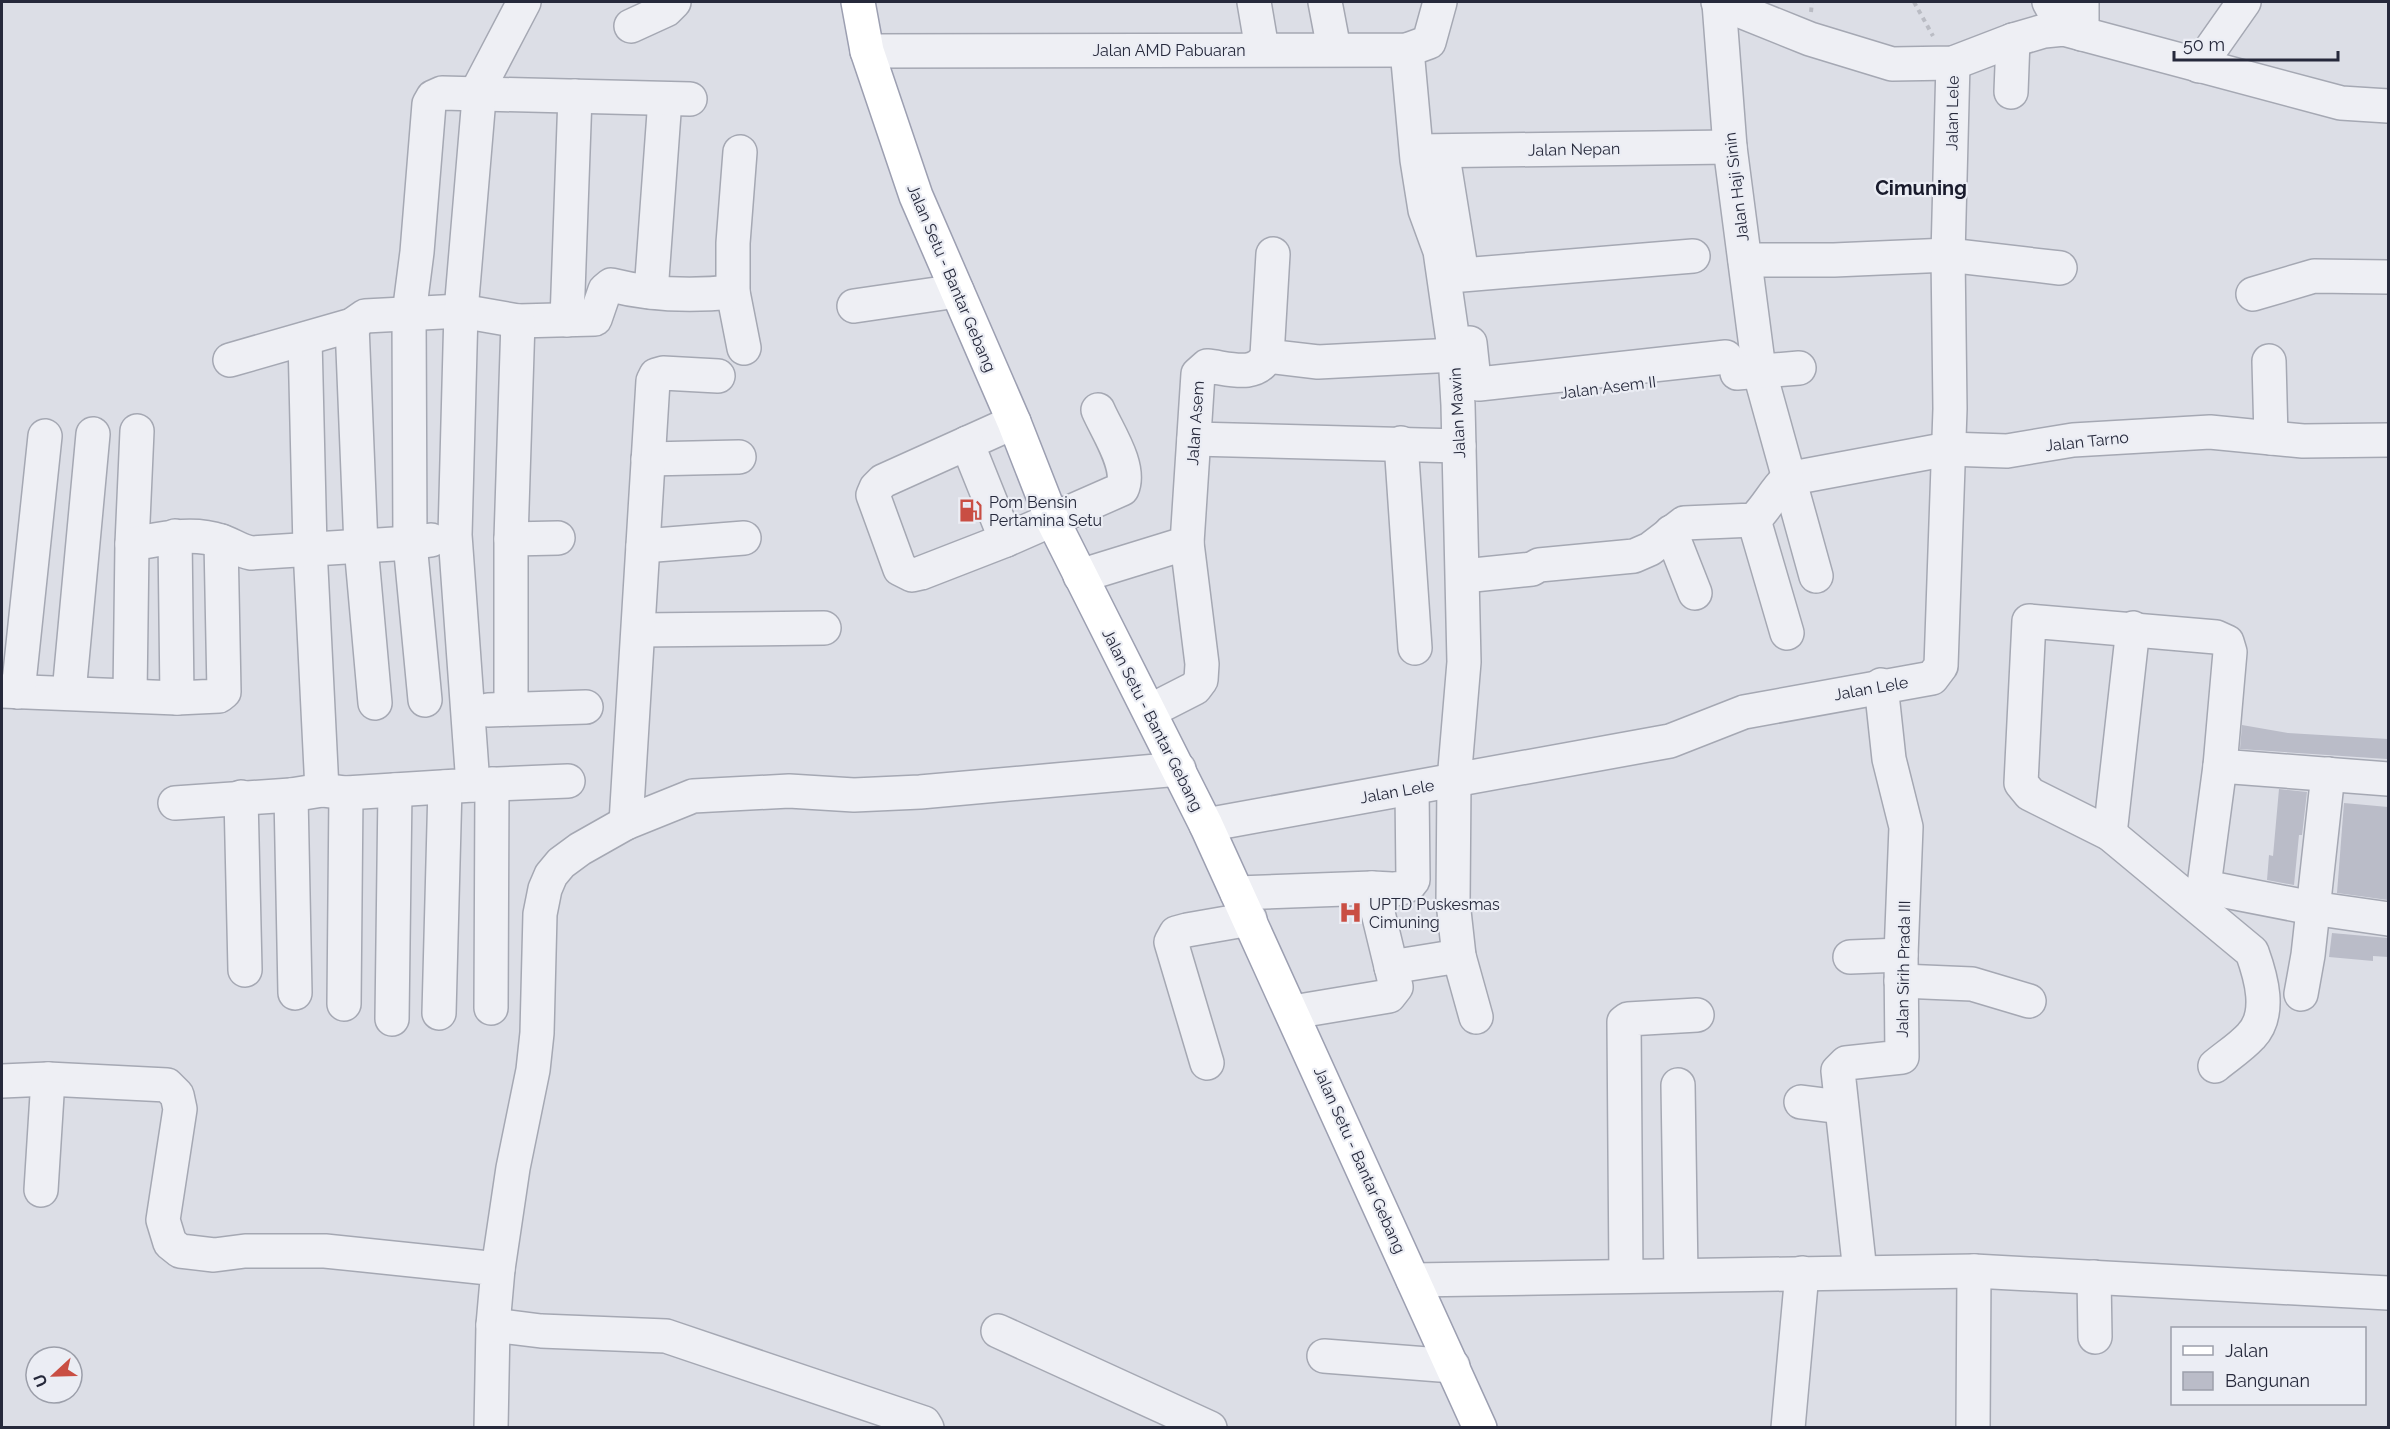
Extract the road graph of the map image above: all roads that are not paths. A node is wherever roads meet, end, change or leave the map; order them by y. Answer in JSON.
{"nodes":[{"id":1,"x":524,"y":2,"type":"edge"},
{"id":2,"x":674,"y":2,"type":"edge"},
{"id":3,"x":858,"y":2,"type":"edge"},
{"id":4,"x":1254,"y":2,"type":"edge"},
{"id":5,"x":1325,"y":2,"type":"edge"},
{"id":6,"x":1440,"y":2,"type":"edge"},
{"id":7,"x":1718,"y":2,"type":"edge"},
{"id":8,"x":2082,"y":2,"type":"edge"},
{"id":9,"x":2244,"y":2,"type":"edge"},
{"id":10,"x":2065,"y":21,"type":"edge"},
{"id":11,"x":631,"y":26,"type":"dead end"},
{"id":12,"x":2013,"y":40,"type":"junction"},
{"id":13,"x":1262,"y":49,"type":"junction"},
{"id":14,"x":1334,"y":49,"type":"junction"},
{"id":15,"x":1407,"y":50,"type":"junction"},
{"id":16,"x":867,"y":51,"type":"junction"},
{"id":17,"x":1953,"y":63,"type":"junction"},
{"id":18,"x":2199,"y":66,"type":"junction"},
{"id":19,"x":2011,"y":92,"type":"dead end"},
{"id":20,"x":480,"y":93,"type":"junction"},
{"id":21,"x":575,"y":96,"type":"junction"},
{"id":22,"x":2388,"y":106,"type":"edge"},
{"id":23,"x":1730,"y":147,"type":"junction"},
{"id":24,"x":740,"y":152,"type":"dead end"},
{"id":25,"x":1426,"y":160,"type":"junction"},
{"id":26,"x":1665,"y":164,"type":"dead end"},
{"id":27,"x":1273,"y":254,"type":"dead end"},
{"id":28,"x":1948,"y":255,"type":"junction"},
{"id":29,"x":1693,"y":256,"type":"dead end"},
{"id":30,"x":1745,"y":260,"type":"junction"},
{"id":31,"x":2060,"y":268,"type":"dead end"},
{"id":32,"x":1462,"y":275,"type":"junction"},
{"id":33,"x":2388,"y":277,"type":"edge"},
{"id":34,"x":957,"y":291,"type":"junction"},
{"id":35,"x":651,"y":292,"type":"junction"},
{"id":36,"x":733,"y":292,"type":"junction"},
{"id":37,"x":2253,"y":294,"type":"dead end"},
{"id":38,"x":854,"y":306,"type":"dead end"},
{"id":39,"x":461,"y":311,"type":"junction"},
{"id":40,"x":409,"y":314,"type":"junction"},
{"id":41,"x":518,"y":321,"type":"junction"},
{"id":42,"x":567,"y":321,"type":"junction"},
{"id":43,"x":352,"y":325,"type":"junction"},
{"id":44,"x":305,"y":339,"type":"junction"},
{"id":45,"x":744,"y":348,"type":"dead end"},
{"id":46,"x":1455,"y":355,"type":"junction"},
{"id":47,"x":1267,"y":356,"type":"junction"},
{"id":48,"x":1726,"y":357,"type":"dead end"},
{"id":49,"x":230,"y":360,"type":"dead end"},
{"id":50,"x":2269,"y":361,"type":"dead end"},
{"id":51,"x":1799,"y":368,"type":"dead end"},
{"id":52,"x":1759,"y":370,"type":"junction"},
{"id":53,"x":718,"y":376,"type":"dead end"},
{"id":54,"x":1458,"y":405,"type":"junction"},
{"id":55,"x":1098,"y":410,"type":"dead end"},
{"id":56,"x":1014,"y":422,"type":"junction"},
{"id":57,"x":137,"y":431,"type":"dead end"},
{"id":58,"x":93,"y":434,"type":"dead end"},
{"id":59,"x":45,"y":436,"type":"dead end"},
{"id":60,"x":2271,"y":438,"type":"junction"},
{"id":61,"x":1194,"y":439,"type":"junction"},
{"id":62,"x":2388,"y":440,"type":"edge"},
{"id":63,"x":967,"y":443,"type":"junction"},
{"id":64,"x":1401,"y":443,"type":"junction"},
{"id":65,"x":1459,"y":446,"type":"junction"},
{"id":66,"x":1948,"y":449,"type":"junction"},
{"id":67,"x":739,"y":457,"type":"dead end"},
{"id":68,"x":648,"y":459,"type":"junction"},
{"id":69,"x":1787,"y":478,"type":"junction"},
{"id":70,"x":1052,"y":519,"type":"junction"},
{"id":71,"x":1754,"y":520,"type":"junction"},
{"id":72,"x":1671,"y":532,"type":"junction"},
{"id":73,"x":455,"y":535,"type":"junction"},
{"id":74,"x":175,"y":536,"type":"junction"},
{"id":75,"x":558,"y":538,"type":"dead end"},
{"id":76,"x":744,"y":538,"type":"dead end"},
{"id":77,"x":511,"y":539,"type":"junction"},
{"id":78,"x":1006,"y":540,"type":"junction"},
{"id":79,"x":221,"y":541,"type":"junction"},
{"id":80,"x":410,"y":543,"type":"junction"},
{"id":81,"x":1187,"y":543,"type":"junction"},
{"id":82,"x":132,"y":544,"type":"junction"},
{"id":83,"x":361,"y":546,"type":"junction"},
{"id":84,"x":643,"y":546,"type":"junction"},
{"id":85,"x":310,"y":548,"type":"junction"},
{"id":86,"x":1080,"y":576,"type":"junction"},
{"id":87,"x":1464,"y":576,"type":"junction"},
{"id":88,"x":1816,"y":576,"type":"dead end"},
{"id":89,"x":1695,"y":593,"type":"dead end"},
{"id":90,"x":824,"y":628,"type":"dead end"},
{"id":91,"x":2133,"y":628,"type":"junction"},
{"id":92,"x":639,"y":630,"type":"junction"},
{"id":93,"x":1787,"y":633,"type":"dead end"},
{"id":94,"x":1415,"y":648,"type":"dead end"},
{"id":95,"x":1881,"y":685,"type":"junction"},
{"id":96,"x":6,"y":692,"type":"edge"},
{"id":97,"x":69,"y":693,"type":"junction"},
{"id":98,"x":130,"y":695,"type":"junction"},
{"id":99,"x":177,"y":698,"type":"junction"},
{"id":100,"x":425,"y":700,"type":"dead end"},
{"id":101,"x":375,"y":703,"type":"dead end"},
{"id":102,"x":586,"y":707,"type":"dead end"},
{"id":103,"x":511,"y":708,"type":"junction"},
{"id":104,"x":1150,"y":711,"type":"junction"},
{"id":105,"x":469,"y":712,"type":"junction"},
{"id":106,"x":2220,"y":766,"type":"junction"},
{"id":107,"x":1179,"y":770,"type":"junction"},
{"id":108,"x":2328,"y":774,"type":"junction"},
{"id":109,"x":2388,"y":779,"type":"edge"},
{"id":110,"x":568,"y":781,"type":"dead end"},
{"id":111,"x":1454,"y":781,"type":"junction"},
{"id":112,"x":470,"y":785,"type":"junction"},
{"id":113,"x":1412,"y":789,"type":"junction"},
{"id":114,"x":395,"y":790,"type":"junction"},
{"id":115,"x":320,"y":793,"type":"junction"},
{"id":116,"x":241,"y":797,"type":"junction"},
{"id":117,"x":175,"y":803,"type":"dead end"},
{"id":118,"x":626,"y":823,"type":"junction"},
{"id":119,"x":1206,"y":825,"type":"junction"},
{"id":120,"x":2110,"y":834,"type":"junction"},
{"id":121,"x":1372,"y":888,"type":"junction"},
{"id":122,"x":2203,"y":898,"type":"junction"},
{"id":123,"x":1243,"y":906,"type":"junction"},
{"id":124,"x":2312,"y":908,"type":"junction"},
{"id":125,"x":2388,"y":919,"type":"edge"},
{"id":126,"x":1459,"y":956,"type":"junction"},
{"id":127,"x":1850,"y":957,"type":"dead end"},
{"id":128,"x":1391,"y":967,"type":"junction"},
{"id":129,"x":1901,"y":968,"type":"junction"},
{"id":130,"x":246,"y":970,"type":"dead end"},
{"id":131,"x":295,"y":993,"type":"dead end"},
{"id":132,"x":2301,"y":994,"type":"dead end"},
{"id":133,"x":2029,"y":1001,"type":"dead end"},
{"id":134,"x":344,"y":1004,"type":"dead end"},
{"id":135,"x":491,"y":1008,"type":"dead end"},
{"id":136,"x":1293,"y":1012,"type":"junction"},
{"id":137,"x":439,"y":1013,"type":"dead end"},
{"id":138,"x":1697,"y":1015,"type":"dead end"},
{"id":139,"x":1476,"y":1017,"type":"dead end"},
{"id":140,"x":392,"y":1019,"type":"dead end"},
{"id":141,"x":1207,"y":1063,"type":"dead end"},
{"id":142,"x":2215,"y":1066,"type":"dead end"},
{"id":143,"x":48,"y":1079,"type":"junction"},
{"id":144,"x":2,"y":1082,"type":"edge"},
{"id":145,"x":1678,"y":1084,"type":"dead end"},
{"id":146,"x":1802,"y":1102,"type":"dead end"},
{"id":147,"x":1841,"y":1107,"type":"junction"},
{"id":148,"x":40,"y":1190,"type":"dead end"},
{"id":149,"x":498,"y":1269,"type":"junction"},
{"id":150,"x":1974,"y":1271,"type":"junction"},
{"id":151,"x":1860,"y":1272,"type":"junction"},
{"id":152,"x":1802,"y":1274,"type":"junction"},
{"id":153,"x":1681,"y":1275,"type":"junction"},
{"id":154,"x":1626,"y":1276,"type":"junction"},
{"id":155,"x":2094,"y":1277,"type":"junction"},
{"id":156,"x":1413,"y":1280,"type":"junction"},
{"id":157,"x":2388,"y":1293,"type":"edge"},
{"id":158,"x":493,"y":1325,"type":"junction"},
{"id":159,"x":998,"y":1331,"type":"dead end"},
{"id":160,"x":2095,"y":1337,"type":"dead end"},
{"id":161,"x":1324,"y":1356,"type":"dead end"},
{"id":162,"x":1453,"y":1366,"type":"junction"},
{"id":163,"x":1471,"y":1420,"type":"edge"},
{"id":164,"x":491,"y":1428,"type":"edge"},
{"id":165,"x":927,"y":1428,"type":"edge"},
{"id":166,"x":1210,"y":1428,"type":"edge"},
{"id":167,"x":1788,"y":1428,"type":"edge"},
{"id":168,"x":1973,"y":1428,"type":"edge"}],
"edges":[{"from":1,"to":20,"type":"street"},
{"from":2,"to":11,"type":"street"},
{"from":3,"to":16,"type":"main road","name":"Jalan Setu - Bantar Gebang"},
{"from":4,"to":13,"type":"street"},
{"from":5,"to":14,"type":"street"},
{"from":6,"to":15,"type":"street","name":"Jalan AMD Pabuaran"},
{"from":7,"to":17,"type":"street"},
{"from":7,"to":23,"type":"street","name":"Jalan Haji Sinin"},
{"from":8,"to":10,"type":"street"},
{"from":9,"to":18,"type":"street"},
{"from":10,"to":12,"type":"street"},
{"from":10,"to":18,"type":"street"},
{"from":12,"to":17,"type":"street"},
{"from":12,"to":19,"type":"street"},
{"from":13,"to":14,"type":"street","name":"Jalan AMD Pabuaran"},
{"from":13,"to":16,"type":"street","name":"Jalan AMD Pabuaran"},
{"from":14,"to":15,"type":"street","name":"Jalan AMD Pabuaran"},
{"from":15,"to":25,"type":"street","name":"Jalan Mawin"},
{"from":16,"to":34,"type":"main road","name":"Jalan Setu - Bantar Gebang"},
{"from":17,"to":28,"type":"street","name":"Jalan Lele"},
{"from":18,"to":22,"type":"street"},
{"from":20,"to":21,"type":"street"},
{"from":20,"to":39,"type":"street"},
{"from":20,"to":40,"type":"street"},
{"from":21,"to":35,"type":"street"},
{"from":21,"to":42,"type":"street"},
{"from":23,"to":25,"type":"street","name":"Jalan Nepan"},
{"from":23,"to":30,"type":"street","name":"Jalan Haji Sinin"},
{"from":24,"to":36,"type":"street"},
{"from":25,"to":26,"type":"street"},
{"from":25,"to":32,"type":"street"},
{"from":25,"to":46,"type":"street","name":"Jalan Mawin"},
{"from":27,"to":47,"type":"street"},
{"from":28,"to":30,"type":"street"},
{"from":28,"to":31,"type":"street"},
{"from":28,"to":66,"type":"street","name":"Jalan Lele"},
{"from":29,"to":32,"type":"street"},
{"from":30,"to":52,"type":"street","name":"Jalan Haji Sinin"},
{"from":32,"to":48,"type":"street"},
{"from":33,"to":37,"type":"street"},
{"from":34,"to":38,"type":"street"},
{"from":34,"to":56,"type":"main road","name":"Jalan Setu - Bantar Gebang"},
{"from":35,"to":36,"type":"street"},
{"from":35,"to":42,"type":"street"},
{"from":36,"to":45,"type":"street"},
{"from":39,"to":40,"type":"street"},
{"from":39,"to":41,"type":"street"},
{"from":39,"to":73,"type":"street"},
{"from":40,"to":43,"type":"street"},
{"from":40,"to":80,"type":"street"},
{"from":41,"to":42,"type":"street"},
{"from":41,"to":77,"type":"street"},
{"from":43,"to":44,"type":"street"},
{"from":43,"to":83,"type":"street"},
{"from":44,"to":49,"type":"street"},
{"from":44,"to":85,"type":"street"},
{"from":46,"to":47,"type":"street"},
{"from":46,"to":54,"type":"street","name":"Jalan Mawin"},
{"from":47,"to":61,"type":"street","name":"Jalan Asem"},
{"from":50,"to":60,"type":"street"},
{"from":51,"to":52,"type":"street","name":"Jalan Asem II"},
{"from":52,"to":54,"type":"street","name":"Jalan Asem II"},
{"from":52,"to":69,"type":"street","name":"Jalan Haji Sinin"},
{"from":53,"to":68,"type":"street"},
{"from":54,"to":65,"type":"street","name":"Jalan Mawin"},
{"from":55,"to":70,"type":"street"},
{"from":56,"to":63,"type":"street"},
{"from":56,"to":70,"type":"main road","name":"Jalan Setu - Bantar Gebang"},
{"from":57,"to":82,"type":"street"},
{"from":58,"to":97,"type":"street"},
{"from":59,"to":96,"type":"street"},
{"from":60,"to":62,"type":"street","name":"Jalan Tarno"},
{"from":60,"to":66,"type":"street","name":"Jalan Tarno"},
{"from":61,"to":64,"type":"street"},
{"from":61,"to":81,"type":"street","name":"Jalan Asem"},
{"from":63,"to":78,"type":"street"},
{"from":63,"to":78,"type":"street"},
{"from":64,"to":65,"type":"street"},
{"from":64,"to":94,"type":"street"},
{"from":65,"to":87,"type":"street","name":"Jalan Mawin"},
{"from":66,"to":69,"type":"street","name":"Jalan Tarno"},
{"from":66,"to":95,"type":"street","name":"Jalan Lele"},
{"from":67,"to":68,"type":"street"},
{"from":68,"to":84,"type":"street"},
{"from":69,"to":71,"type":"street"},
{"from":69,"to":88,"type":"street","name":"Jalan Haji Sinin"},
{"from":70,"to":78,"type":"street"},
{"from":70,"to":86,"type":"main road","name":"Jalan Setu - Bantar Gebang"},
{"from":71,"to":72,"type":"street"},
{"from":71,"to":93,"type":"street"},
{"from":72,"to":87,"type":"street"},
{"from":72,"to":89,"type":"street"},
{"from":73,"to":80,"type":"street"},
{"from":73,"to":105,"type":"street"},
{"from":74,"to":79,"type":"street"},
{"from":74,"to":82,"type":"street"},
{"from":74,"to":99,"type":"street"},
{"from":75,"to":77,"type":"street"},
{"from":76,"to":84,"type":"street"},
{"from":77,"to":103,"type":"street"},
{"from":79,"to":85,"type":"street"},
{"from":79,"to":99,"type":"street"},
{"from":80,"to":83,"type":"street"},
{"from":80,"to":100,"type":"street"},
{"from":81,"to":86,"type":"street"},
{"from":81,"to":104,"type":"street","name":"Jalan Asem"},
{"from":82,"to":98,"type":"street"},
{"from":83,"to":85,"type":"street"},
{"from":83,"to":101,"type":"street"},
{"from":84,"to":92,"type":"street"},
{"from":85,"to":115,"type":"street"},
{"from":86,"to":104,"type":"main road","name":"Jalan Setu - Bantar Gebang"},
{"from":87,"to":111,"type":"street","name":"Jalan Mawin"},
{"from":90,"to":92,"type":"street"},
{"from":91,"to":106,"type":"street"},
{"from":91,"to":120,"type":"street"},
{"from":91,"to":120,"type":"street"},
{"from":92,"to":118,"type":"street"},
{"from":95,"to":111,"type":"street","name":"Jalan Lele"},
{"from":95,"to":129,"type":"street","name":"Jalan Sirih Prada III"},
{"from":96,"to":97,"type":"street"},
{"from":97,"to":98,"type":"street"},
{"from":98,"to":99,"type":"street"},
{"from":102,"to":103,"type":"street"},
{"from":103,"to":105,"type":"street"},
{"from":104,"to":107,"type":"main road","name":"Jalan Setu - Bantar Gebang"},
{"from":105,"to":112,"type":"street"},
{"from":106,"to":108,"type":"street"},
{"from":106,"to":122,"type":"street"},
{"from":107,"to":118,"type":"street"},
{"from":107,"to":119,"type":"main road","name":"Jalan Setu - Bantar Gebang"},
{"from":108,"to":109,"type":"street"},
{"from":108,"to":124,"type":"street"},
{"from":110,"to":112,"type":"street"},
{"from":111,"to":113,"type":"street","name":"Jalan Lele"},
{"from":111,"to":126,"type":"street","name":"Jalan Mawin"},
{"from":112,"to":114,"type":"street"},
{"from":112,"to":135,"type":"street"},
{"from":112,"to":137,"type":"street"},
{"from":113,"to":119,"type":"street","name":"Jalan Lele"},
{"from":113,"to":121,"type":"street"},
{"from":114,"to":115,"type":"street"},
{"from":114,"to":140,"type":"street"},
{"from":115,"to":116,"type":"street"},
{"from":115,"to":131,"type":"street"},
{"from":115,"to":134,"type":"street"},
{"from":116,"to":117,"type":"street"},
{"from":116,"to":130,"type":"street"},
{"from":118,"to":149,"type":"street"},
{"from":119,"to":123,"type":"main road","name":"Jalan Setu - Bantar Gebang"},
{"from":120,"to":122,"type":"street"},
{"from":121,"to":123,"type":"street"},
{"from":121,"to":128,"type":"street"},
{"from":122,"to":124,"type":"street"},
{"from":122,"to":142,"type":"street"},
{"from":123,"to":136,"type":"main road","name":"Jalan Setu - Bantar Gebang"},
{"from":123,"to":141,"type":"street"},
{"from":124,"to":125,"type":"street"},
{"from":124,"to":132,"type":"street"},
{"from":126,"to":128,"type":"street"},
{"from":126,"to":139,"type":"street","name":"Jalan Mawin"},
{"from":127,"to":129,"type":"street"},
{"from":128,"to":136,"type":"street"},
{"from":129,"to":133,"type":"street"},
{"from":129,"to":147,"type":"street","name":"Jalan Sirih Prada III"},
{"from":136,"to":156,"type":"main road","name":"Jalan Setu - Bantar Gebang"},
{"from":138,"to":154,"type":"street"},
{"from":143,"to":144,"type":"street"},
{"from":143,"to":148,"type":"street"},
{"from":143,"to":149,"type":"street"},
{"from":145,"to":153,"type":"street"},
{"from":146,"to":147,"type":"street"},
{"from":147,"to":151,"type":"street","name":"Jalan Sirih Prada III"},
{"from":149,"to":158,"type":"street"},
{"from":150,"to":151,"type":"street"},
{"from":150,"to":155,"type":"street"},
{"from":150,"to":168,"type":"street"},
{"from":151,"to":152,"type":"street"},
{"from":152,"to":153,"type":"street"},
{"from":152,"to":167,"type":"street"},
{"from":153,"to":154,"type":"street"},
{"from":154,"to":156,"type":"street"},
{"from":155,"to":157,"type":"street"},
{"from":155,"to":160,"type":"street"},
{"from":156,"to":162,"type":"main road","name":"Jalan Setu - Bantar Gebang"},
{"from":158,"to":164,"type":"street"},
{"from":158,"to":165,"type":"street"},
{"from":159,"to":166,"type":"street"},
{"from":161,"to":162,"type":"street"},
{"from":162,"to":163,"type":"main road","name":"Jalan Setu - Bantar Gebang"}]}
